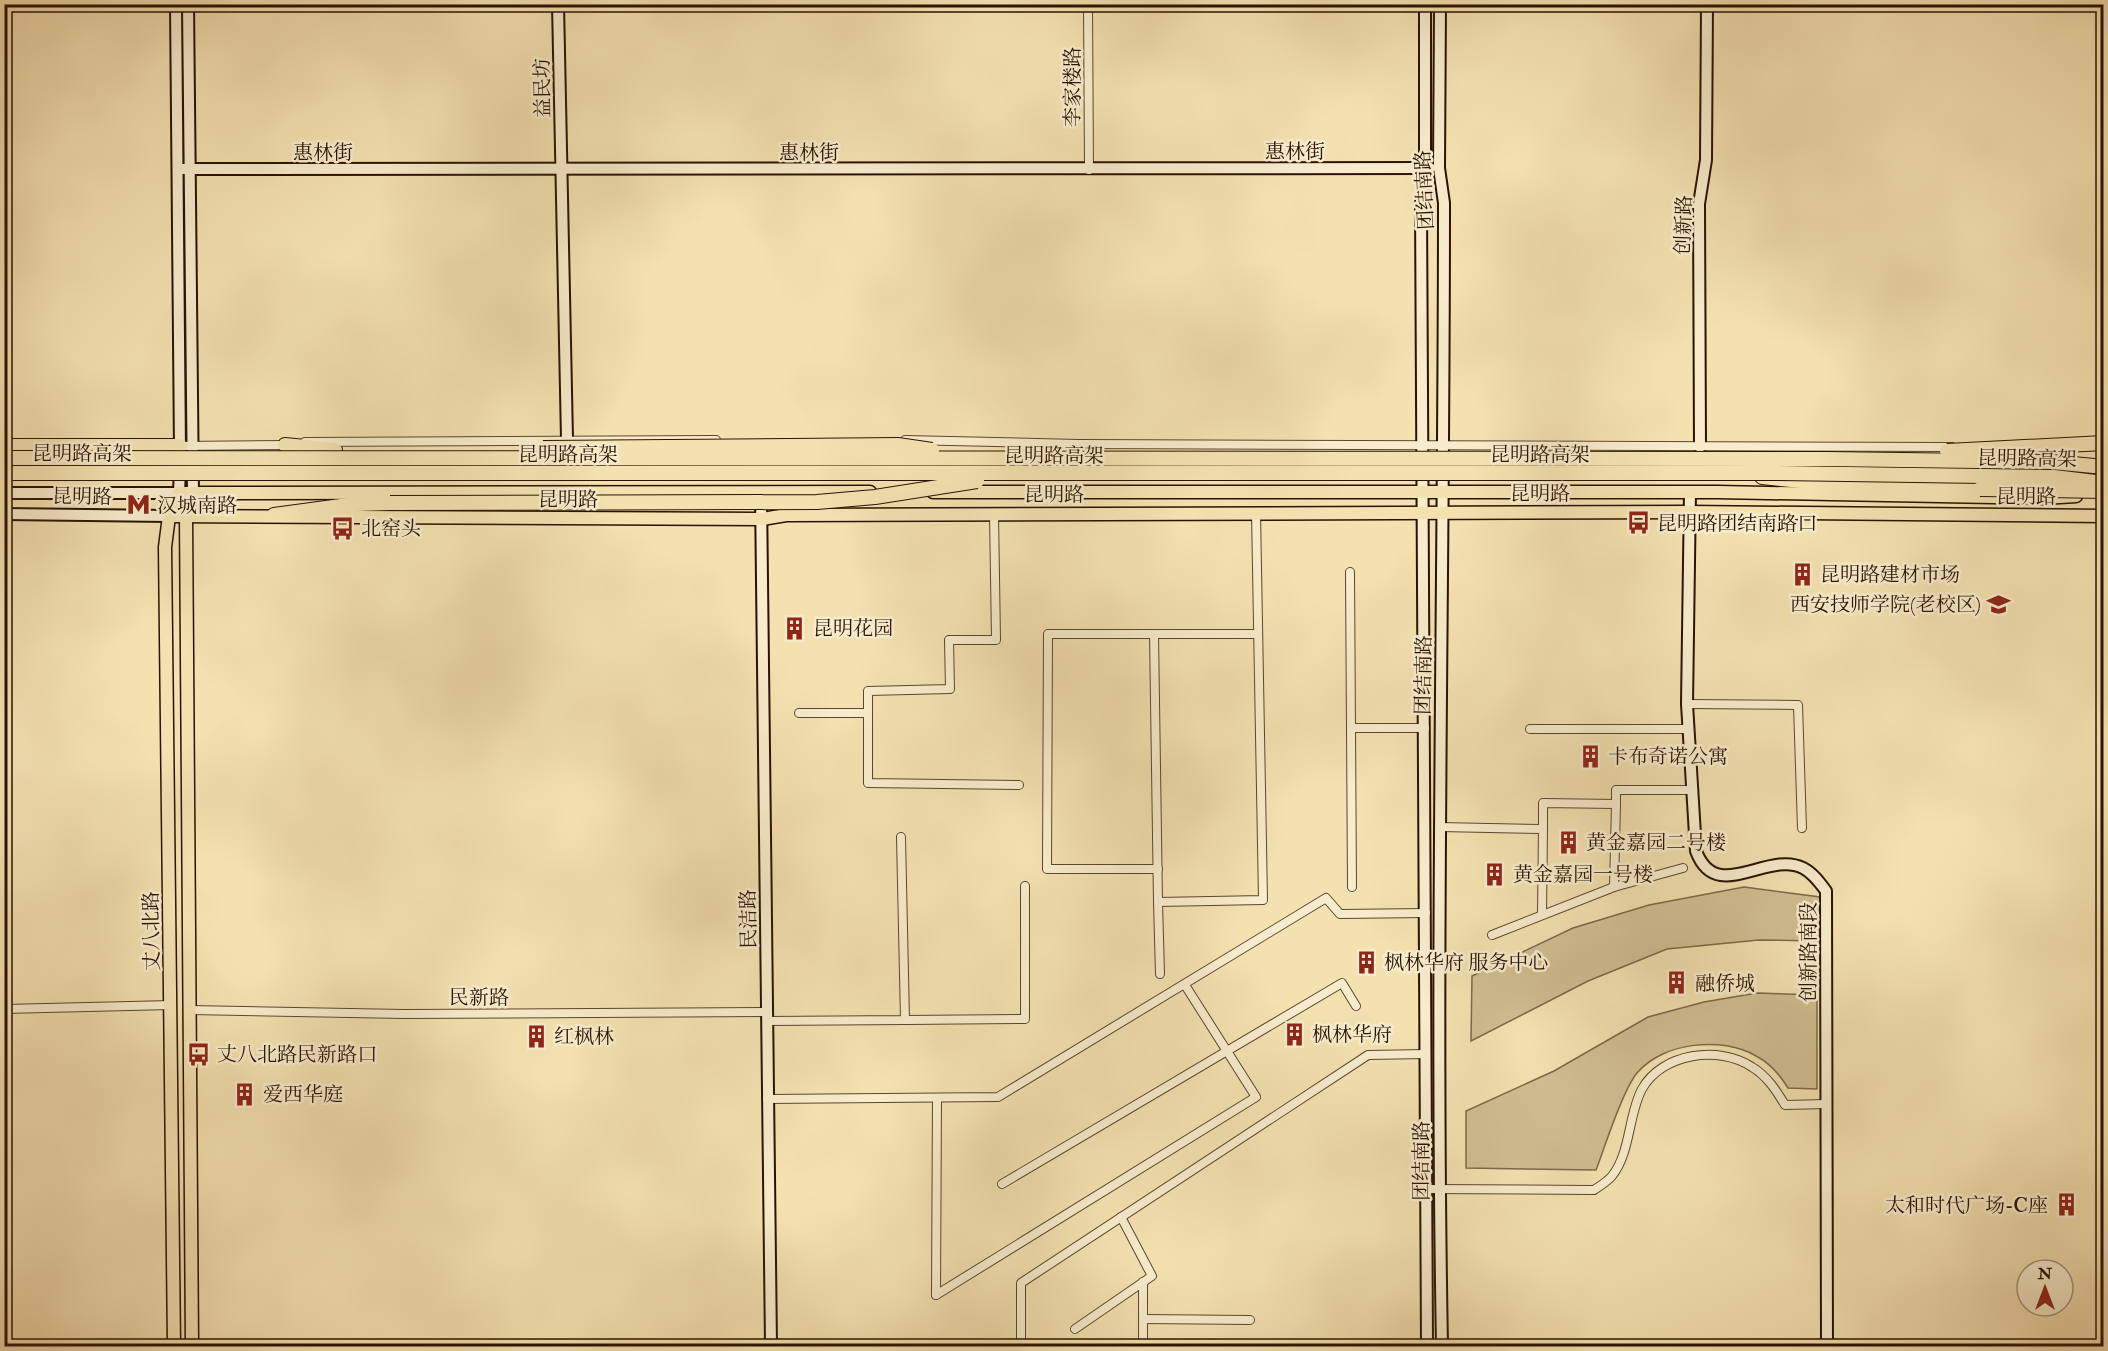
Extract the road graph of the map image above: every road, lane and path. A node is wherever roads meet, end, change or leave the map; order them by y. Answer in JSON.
{"nodes":[{"id":1,"x":176,"y":4,"type":"edge"},
{"id":2,"x":188,"y":4,"type":"edge"},
{"id":3,"x":558,"y":4,"type":"edge"},
{"id":4,"x":1088,"y":4,"type":"edge"},
{"id":5,"x":1425,"y":4,"type":"edge"},
{"id":6,"x":1440,"y":4,"type":"edge"},
{"id":7,"x":1707,"y":4,"type":"edge"},
{"id":8,"x":1425,"y":168,"type":"junction"},
{"id":9,"x":1439,"y":168,"type":"junction"},
{"id":10,"x":185,"y":169,"type":"junction"},
{"id":11,"x":562,"y":170,"type":"junction"},
{"id":12,"x":1089,"y":170,"type":"junction"},
{"id":13,"x":567,"y":440,"type":"junction"},
{"id":14,"x":285,"y":445,"type":"junction"},
{"id":15,"x":1422,"y":445,"type":"junction"},
{"id":16,"x":1444,"y":445,"type":"junction"},
{"id":17,"x":2103,"y":445,"type":"edge"},
{"id":18,"x":4,"y":446,"type":"edge"},
{"id":19,"x":186,"y":446,"type":"junction"},
{"id":20,"x":1700,"y":447,"type":"junction"},
{"id":21,"x":2043,"y":447,"type":"junction"},
{"id":22,"x":981,"y":457,"type":"junction"},
{"id":23,"x":4,"y":458,"type":"edge"},
{"id":24,"x":1827,"y":459,"type":"junction"},
{"id":25,"x":2103,"y":467,"type":"edge"},
{"id":26,"x":4,"y":473,"type":"edge"},
{"id":27,"x":1718,"y":473,"type":"junction"},
{"id":28,"x":1021,"y":474,"type":"junction"},
{"id":29,"x":2103,"y":483,"type":"edge"},
{"id":30,"x":568,"y":492,"type":"junction"},
{"id":31,"x":761,"y":492,"type":"junction"},
{"id":32,"x":1690,"y":492,"type":"junction"},
{"id":33,"x":2103,"y":492,"type":"edge"},
{"id":34,"x":4,"y":493,"type":"edge"},
{"id":35,"x":179,"y":493,"type":"junction"},
{"id":36,"x":193,"y":493,"type":"junction"},
{"id":37,"x":1423,"y":493,"type":"junction"},
{"id":38,"x":1443,"y":494,"type":"junction"},
{"id":39,"x":2044,"y":498,"type":"junction"},
{"id":40,"x":1689,"y":512,"type":"junction"},
{"id":41,"x":1256,"y":513,"type":"junction"},
{"id":42,"x":1425,"y":513,"type":"junction"},
{"id":43,"x":1443,"y":513,"type":"junction"},
{"id":44,"x":4,"y":514,"type":"edge"},
{"id":45,"x":993,"y":514,"type":"junction"},
{"id":46,"x":274,"y":515,"type":"junction"},
{"id":47,"x":169,"y":516,"type":"junction"},
{"id":48,"x":186,"y":516,"type":"junction"},
{"id":49,"x":2103,"y":516,"type":"edge"},
{"id":50,"x":762,"y":519,"type":"junction"},
{"id":51,"x":1350,"y":572,"type":"dead end"},
{"id":52,"x":1154,"y":634,"type":"junction"},
{"id":53,"x":1258,"y":634,"type":"junction"},
{"id":54,"x":1687,"y":704,"type":"junction"},
{"id":55,"x":799,"y":713,"type":"dead end"},
{"id":56,"x":868,"y":713,"type":"junction"},
{"id":57,"x":1351,"y":728,"type":"junction"},
{"id":58,"x":1425,"y":728,"type":"junction"},
{"id":59,"x":1530,"y":729,"type":"dead end"},
{"id":60,"x":1689,"y":729,"type":"junction"},
{"id":61,"x":1019,"y":784,"type":"dead end"},
{"id":62,"x":1693,"y":790,"type":"junction"},
{"id":63,"x":1616,"y":804,"type":"junction"},
{"id":64,"x":1440,"y":827,"type":"junction"},
{"id":65,"x":1802,"y":828,"type":"dead end"},
{"id":66,"x":1543,"y":829,"type":"junction"},
{"id":67,"x":901,"y":837,"type":"dead end"},
{"id":68,"x":1683,"y":868,"type":"dead end"},
{"id":69,"x":1158,"y":869,"type":"junction"},
{"id":70,"x":1024,"y":886,"type":"dead end"},
{"id":71,"x":1352,"y":887,"type":"dead end"},
{"id":72,"x":1614,"y":887,"type":"junction"},
{"id":73,"x":1158,"y":902,"type":"junction"},
{"id":74,"x":1426,"y":913,"type":"junction"},
{"id":75,"x":1542,"y":913,"type":"junction"},
{"id":76,"x":1492,"y":935,"type":"dead end"},
{"id":77,"x":1160,"y":974,"type":"dead end"},
{"id":78,"x":1185,"y":985,"type":"junction"},
{"id":79,"x":172,"y":1005,"type":"junction"},
{"id":80,"x":1356,"y":1006,"type":"dead end"},
{"id":81,"x":4,"y":1009,"type":"edge"},
{"id":82,"x":190,"y":1010,"type":"junction"},
{"id":83,"x":767,"y":1016,"type":"junction"},
{"id":84,"x":905,"y":1020,"type":"junction"},
{"id":85,"x":1228,"y":1052,"type":"junction"},
{"id":86,"x":1425,"y":1054,"type":"junction"},
{"id":87,"x":937,"y":1098,"type":"junction"},
{"id":88,"x":767,"y":1099,"type":"junction"},
{"id":89,"x":1826,"y":1104,"type":"junction"},
{"id":90,"x":1002,"y":1184,"type":"dead end"},
{"id":91,"x":1433,"y":1189,"type":"junction"},
{"id":92,"x":1121,"y":1217,"type":"junction"},
{"id":93,"x":1143,"y":1282,"type":"junction"},
{"id":94,"x":1143,"y":1319,"type":"junction"},
{"id":95,"x":1250,"y":1320,"type":"dead end"},
{"id":96,"x":1075,"y":1329,"type":"dead end"},
{"id":97,"x":174,"y":1347,"type":"edge"},
{"id":98,"x":192,"y":1347,"type":"edge"},
{"id":99,"x":771,"y":1347,"type":"edge"},
{"id":100,"x":1023,"y":1347,"type":"edge"},
{"id":101,"x":1143,"y":1347,"type":"edge"},
{"id":102,"x":1427,"y":1347,"type":"edge"},
{"id":103,"x":1442,"y":1347,"type":"edge"},
{"id":104,"x":1827,"y":1347,"type":"edge"}],
"edges":[{"from":1,"to":10,"type":"street"},
{"from":2,"to":10,"type":"street"},
{"from":3,"to":11,"type":"street","name":"益民坊"},
{"from":4,"to":12,"type":"street","name":"李家楼路"},
{"from":5,"to":8,"type":"street","name":"团结南路"},
{"from":6,"to":9,"type":"street","name":"团结南路"},
{"from":7,"to":20,"type":"street","name":"创新路"},
{"from":8,"to":9,"type":"street","name":"惠林街"},
{"from":8,"to":12,"type":"street","name":"惠林街"},
{"from":8,"to":15,"type":"street","name":"团结南路"},
{"from":9,"to":16,"type":"street","name":"团结南路"},
{"from":10,"to":11,"type":"street","name":"惠林街"},
{"from":10,"to":19,"type":"street"},
{"from":11,"to":12,"type":"street","name":"惠林街"},
{"from":11,"to":13,"type":"street","name":"益民坊"},
{"from":13,"to":14,"type":"street"},
{"from":13,"to":15,"type":"street"},
{"from":13,"to":30,"type":"street"},
{"from":14,"to":19,"type":"street"},
{"from":14,"to":22,"type":"highway","bridge":true},
{"from":15,"to":16,"type":"street"},
{"from":15,"to":37,"type":"street","name":"团结南路"},
{"from":16,"to":20,"type":"street"},
{"from":16,"to":38,"type":"street","name":"团结南路"},
{"from":17,"to":21,"type":"street"},
{"from":17,"to":24,"type":"highway","bridge":true},
{"from":18,"to":19,"type":"highway"},
{"from":19,"to":35,"type":"street"},
{"from":19,"to":36,"type":"street"},
{"from":20,"to":21,"type":"street"},
{"from":20,"to":32,"type":"street"},
{"from":21,"to":39,"type":"street"},
{"from":22,"to":23,"type":"highway","name":"昆明路高架","bridge":true},
{"from":22,"to":24,"type":"highway","name":"昆明路高架","bridge":true},
{"from":24,"to":25,"type":"highway","name":"昆明路高架","bridge":true},
{"from":26,"to":28,"type":"highway","name":"昆明路高架","bridge":true},
{"from":27,"to":28,"type":"highway","name":"昆明路高架","bridge":true},
{"from":27,"to":29,"type":"highway","name":"昆明路高架","bridge":true},
{"from":27,"to":33,"type":"highway","bridge":true},
{"from":28,"to":46,"type":"highway","bridge":true},
{"from":30,"to":31,"type":"main road","name":"昆明路"},
{"from":30,"to":36,"type":"main road","name":"昆明路"},
{"from":31,"to":37,"type":"main road","name":"昆明路"},
{"from":31,"to":50,"type":"street","name":"民洁路"},
{"from":32,"to":38,"type":"main road","name":"昆明路"},
{"from":32,"to":39,"type":"main road","name":"昆明路"},
{"from":32,"to":40,"type":"street","name":"创新路南段"},
{"from":33,"to":39,"type":"main road","name":"昆明路"},
{"from":34,"to":35,"type":"street","name":"昆明路"},
{"from":35,"to":36,"type":"main road","name":"昆明路"},
{"from":35,"to":47,"type":"main road","name":"丈八北路"},
{"from":36,"to":48,"type":"main road","name":"丈八北路"},
{"from":37,"to":38,"type":"main road","name":"昆明路"},
{"from":37,"to":42,"type":"street","name":"团结南路"},
{"from":38,"to":43,"type":"street","name":"团结南路"},
{"from":40,"to":43,"type":"main road","name":"昆明路"},
{"from":40,"to":49,"type":"main road","name":"昆明路"},
{"from":40,"to":54,"type":"street","name":"创新路南段"},
{"from":41,"to":42,"type":"main road","name":"昆明路"},
{"from":41,"to":45,"type":"main road","name":"昆明路"},
{"from":41,"to":53,"type":"street"},
{"from":42,"to":43,"type":"main road","name":"昆明路"},
{"from":42,"to":58,"type":"street","name":"团结南路"},
{"from":43,"to":64,"type":"street","name":"团结南路"},
{"from":44,"to":47,"type":"street","name":"昆明路"},
{"from":45,"to":50,"type":"main road","name":"昆明路"},
{"from":45,"to":56,"type":"street"},
{"from":46,"to":48,"type":"main road","name":"昆明路"},
{"from":46,"to":50,"type":"main road","name":"昆明路"},
{"from":47,"to":48,"type":"main road","name":"昆明路"},
{"from":47,"to":79,"type":"main road","name":"丈八北路"},
{"from":48,"to":82,"type":"main road","name":"丈八北路"},
{"from":50,"to":83,"type":"street","name":"民洁路"},
{"from":51,"to":57,"type":"street"},
{"from":52,"to":53,"type":"street"},
{"from":52,"to":69,"type":"street"},
{"from":52,"to":69,"type":"street"},
{"from":53,"to":73,"type":"street"},
{"from":54,"to":60,"type":"street","name":"创新路南段"},
{"from":54,"to":65,"type":"street"},
{"from":55,"to":56,"type":"street"},
{"from":56,"to":61,"type":"street"},
{"from":57,"to":58,"type":"street"},
{"from":57,"to":71,"type":"street"},
{"from":58,"to":74,"type":"street","name":"团结南路"},
{"from":59,"to":60,"type":"street"},
{"from":60,"to":62,"type":"street","name":"创新路南段"},
{"from":62,"to":63,"type":"street"},
{"from":62,"to":89,"type":"street","name":"创新路南段"},
{"from":63,"to":66,"type":"street"},
{"from":63,"to":72,"type":"street"},
{"from":64,"to":66,"type":"street"},
{"from":64,"to":91,"type":"street","name":"团结南路"},
{"from":66,"to":75,"type":"street"},
{"from":67,"to":84,"type":"street"},
{"from":68,"to":72,"type":"street"},
{"from":69,"to":73,"type":"street"},
{"from":70,"to":84,"type":"street","name":"民新路"},
{"from":72,"to":75,"type":"street"},
{"from":73,"to":77,"type":"street"},
{"from":74,"to":78,"type":"street"},
{"from":74,"to":86,"type":"street","name":"团结南路"},
{"from":75,"to":76,"type":"street"},
{"from":78,"to":85,"type":"street"},
{"from":78,"to":87,"type":"street"},
{"from":79,"to":81,"type":"street"},
{"from":79,"to":97,"type":"main road","name":"丈八北路"},
{"from":80,"to":85,"type":"street"},
{"from":82,"to":83,"type":"street","name":"民新路"},
{"from":82,"to":98,"type":"main road","name":"丈八北路"},
{"from":83,"to":84,"type":"street","name":"民新路"},
{"from":83,"to":88,"type":"street","name":"民洁路"},
{"from":85,"to":87,"type":"street"},
{"from":85,"to":90,"type":"street"},
{"from":86,"to":91,"type":"street","name":"团结南路"},
{"from":86,"to":92,"type":"street"},
{"from":87,"to":88,"type":"street"},
{"from":88,"to":99,"type":"street","name":"民洁路"},
{"from":89,"to":91,"type":"street"},
{"from":89,"to":104,"type":"street","name":"创新路南段"},
{"from":91,"to":102,"type":"street","name":"团结南路"},
{"from":91,"to":103,"type":"street","name":"团结南路"},
{"from":92,"to":93,"type":"street"},
{"from":92,"to":100,"type":"street"},
{"from":93,"to":94,"type":"street"},
{"from":93,"to":96,"type":"street"},
{"from":94,"to":95,"type":"street"},
{"from":94,"to":101,"type":"street"}]}
